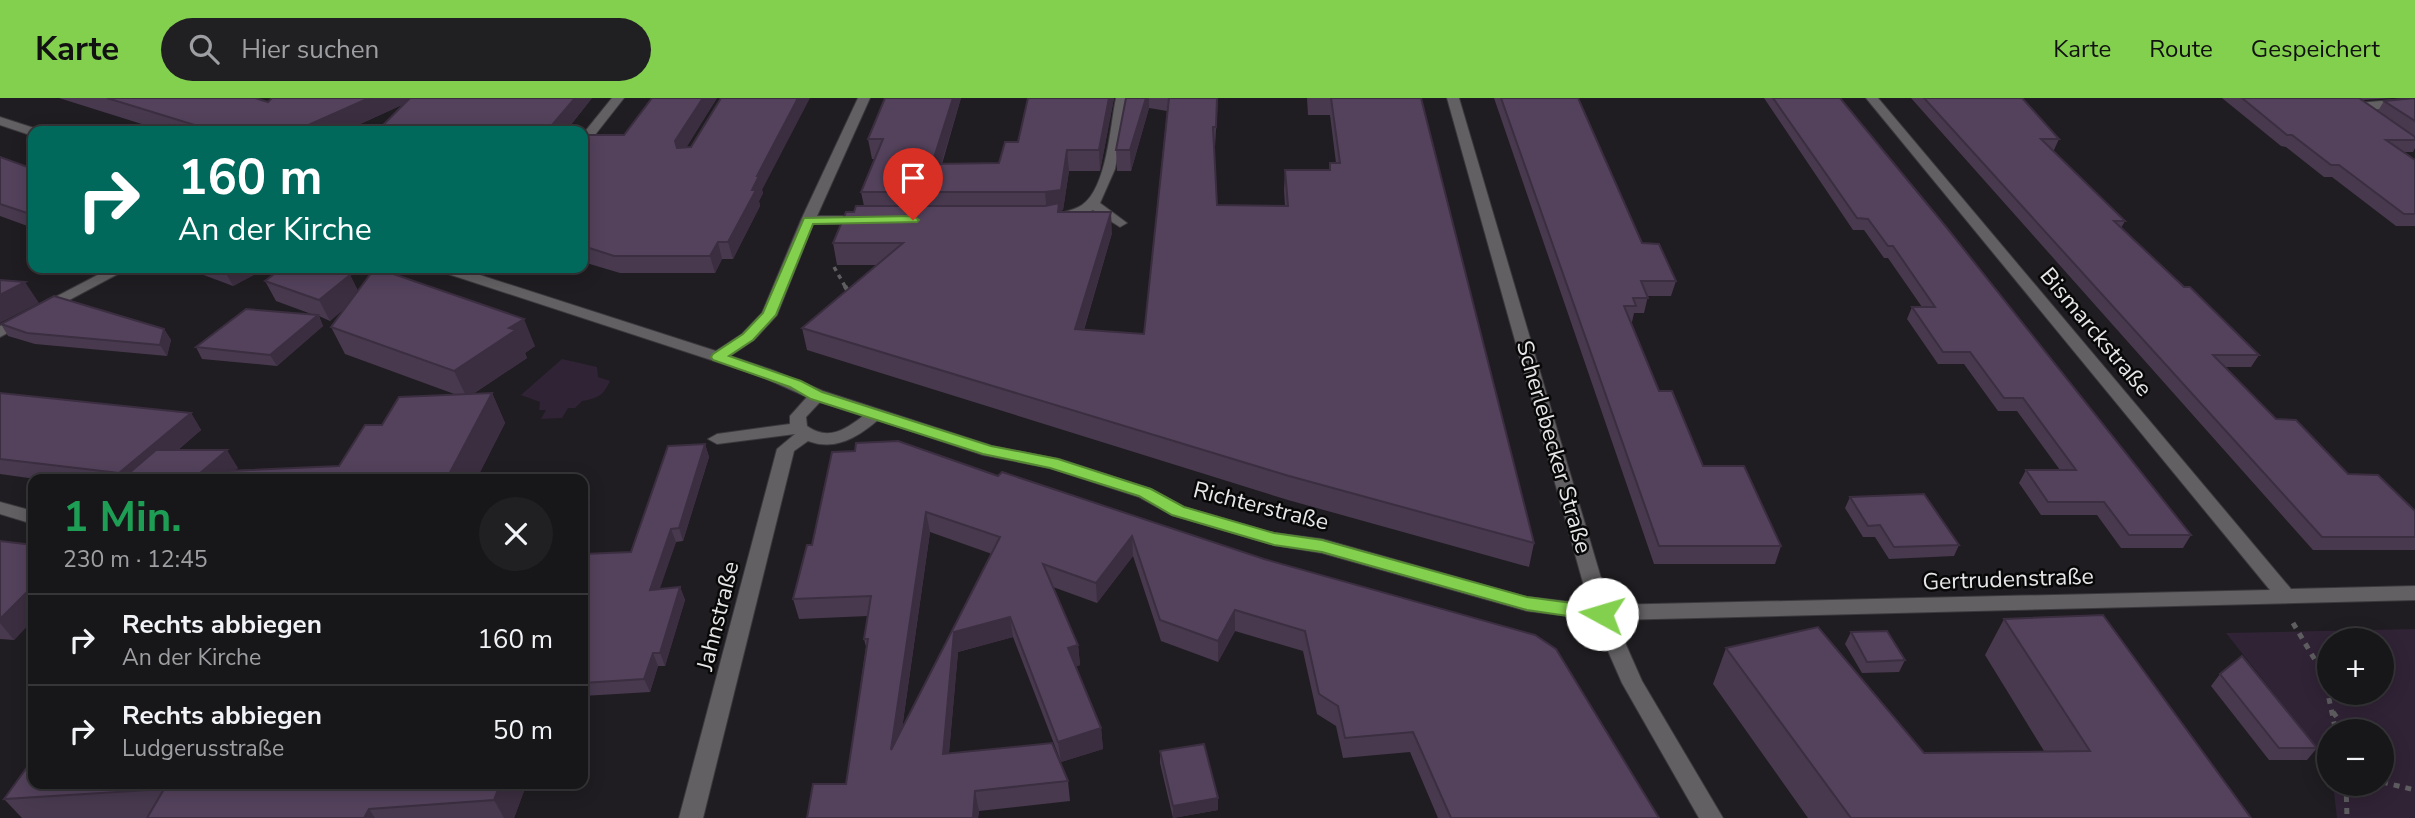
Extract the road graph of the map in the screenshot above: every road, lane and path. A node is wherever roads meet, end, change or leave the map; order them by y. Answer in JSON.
{"nodes":[{"id":1,"x":618,"y":98,"type":"edge"},
{"id":2,"x":864,"y":98,"type":"edge"},
{"id":3,"x":1122,"y":98,"type":"edge"},
{"id":4,"x":1453,"y":98,"type":"edge"},
{"id":5,"x":1872,"y":98,"type":"edge"},
{"id":6,"x":2345,"y":98,"type":"edge"},
{"id":7,"x":2415,"y":102,"type":"edge"},
{"id":8,"x":2358,"y":107,"type":"junction"},
{"id":9,"x":0,"y":121,"type":"edge"},
{"id":10,"x":2381,"y":123,"type":"edge"},
{"id":11,"x":28,"y":130,"type":"edge"},
{"id":12,"x":588,"y":136,"type":"edge"},
{"id":13,"x":1093,"y":204,"type":"junction"},
{"id":14,"x":808,"y":220,"type":"junction"},
{"id":15,"x":873,"y":220,"type":"edge"},
{"id":16,"x":1046,"y":220,"type":"edge"},
{"id":17,"x":1120,"y":223,"type":"dead end"},
{"id":18,"x":834,"y":267,"type":"dead end"},
{"id":19,"x":112,"y":273,"type":"edge"},
{"id":20,"x":459,"y":273,"type":"edge"},
{"id":21,"x":851,"y":296,"type":"edge"},
{"id":22,"x":0,"y":332,"type":"edge"},
{"id":23,"x":718,"y":357,"type":"junction"},
{"id":24,"x":817,"y":395,"type":"junction"},
{"id":25,"x":874,"y":414,"type":"junction"},
{"id":26,"x":802,"y":431,"type":"junction"},
{"id":27,"x":717,"y":439,"type":"dead end"},
{"id":28,"x":0,"y":508,"type":"edge"},
{"id":29,"x":28,"y":516,"type":"edge"},
{"id":30,"x":2415,"y":593,"type":"edge"},
{"id":31,"x":2282,"y":596,"type":"junction"},
{"id":32,"x":1602,"y":614,"type":"junction"},
{"id":33,"x":2331,"y":709,"type":"junction"},
{"id":34,"x":2333,"y":719,"type":"edge"},
{"id":35,"x":2338,"y":719,"type":"edge"},
{"id":36,"x":2394,"y":784,"type":"edge"},
{"id":37,"x":2415,"y":790,"type":"edge"},
{"id":38,"x":2347,"y":796,"type":"edge"},
{"id":39,"x":691,"y":818,"type":"edge"},
{"id":40,"x":1711,"y":818,"type":"edge"},
{"id":41,"x":2347,"y":818,"type":"edge"}],
"edges":[{"from":1,"to":12,"type":"street"},
{"from":2,"to":14,"type":"street"},
{"from":3,"to":13,"type":"street"},
{"from":4,"to":32,"type":"street","name":"Scherlebecker Straße"},
{"from":5,"to":31,"type":"street","name":"Bismarckstraße"},
{"from":6,"to":8,"type":"street"},
{"from":7,"to":8,"type":"street"},
{"from":8,"to":10,"type":"street"},
{"from":9,"to":11,"type":"street"},
{"from":13,"to":16,"type":"street"},
{"from":13,"to":17,"type":"street"},
{"from":14,"to":15,"type":"street"},
{"from":14,"to":23,"type":"street"},
{"from":18,"to":21,"type":"path"},
{"from":19,"to":22,"type":"street"},
{"from":20,"to":23,"type":"street","name":"Richterstraße"},
{"from":23,"to":24,"type":"street","name":"Richterstraße"},
{"from":24,"to":25,"type":"street","name":"Richterstraße"},
{"from":24,"to":26,"type":"street"},
{"from":25,"to":26,"type":"street"},
{"from":25,"to":32,"type":"street","name":"Richterstraße"},
{"from":26,"to":27,"type":"street"},
{"from":26,"to":39,"type":"street","name":"Jahnstraße"},
{"from":28,"to":29,"type":"street"},
{"from":30,"to":31,"type":"street","name":"Gertrudenstraße"},
{"from":31,"to":32,"type":"street","name":"Gertrudenstraße"},
{"from":31,"to":33,"type":"path"},
{"from":32,"to":40,"type":"street","name":"Scherlebecker Straße"},
{"from":33,"to":34,"type":"path"},
{"from":33,"to":35,"type":"path"},
{"from":36,"to":37,"type":"path"},
{"from":38,"to":41,"type":"path"}]}
